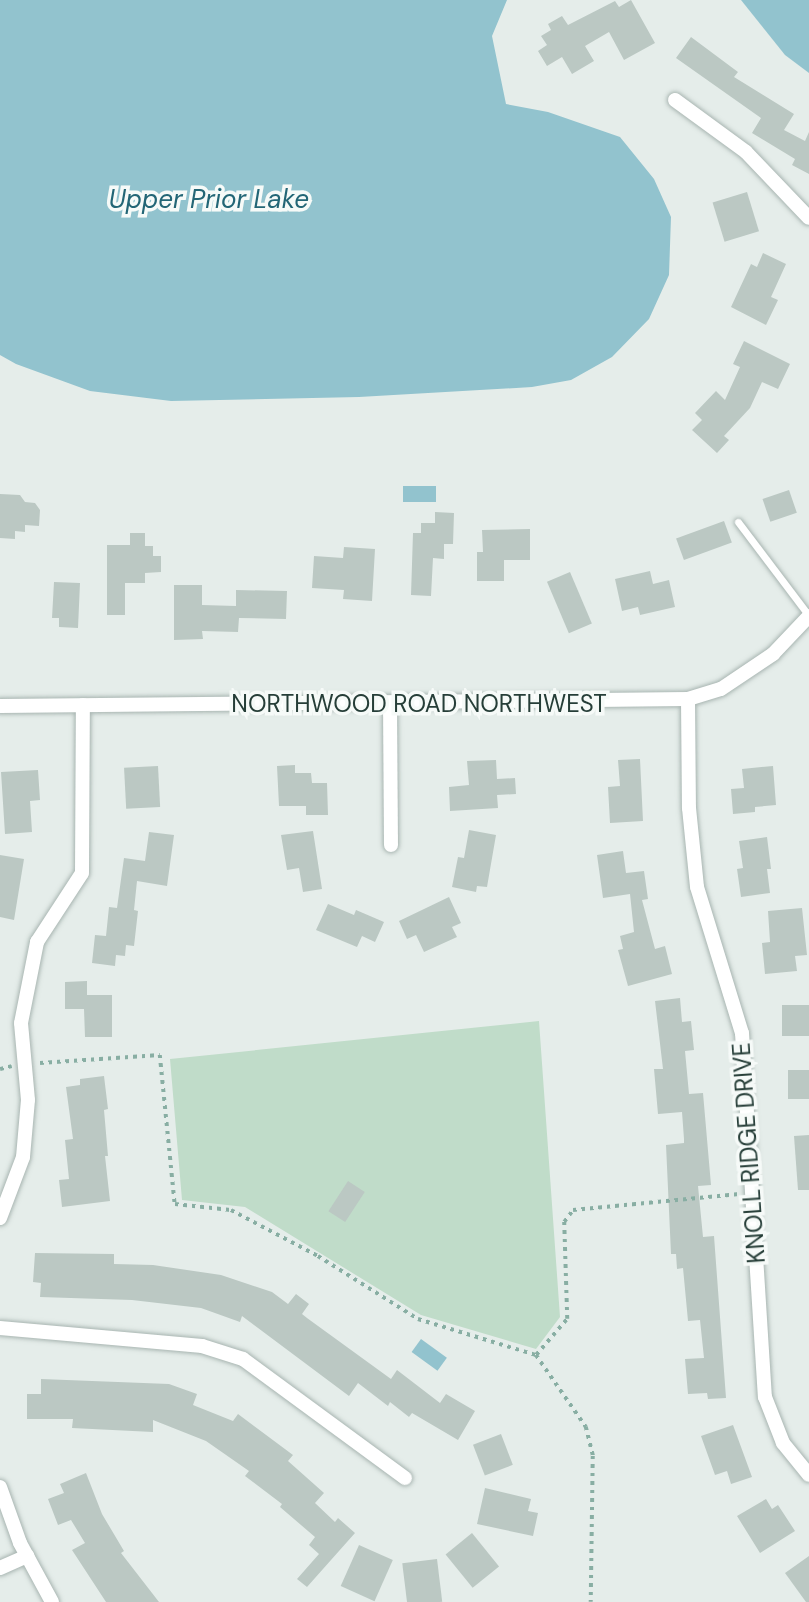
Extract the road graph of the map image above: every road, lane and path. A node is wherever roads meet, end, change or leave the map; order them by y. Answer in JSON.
{"nodes":[{"id":1,"x":675,"y":100,"type":"dead end"},
{"id":2,"x":809,"y":218,"type":"edge"},
{"id":3,"x":738,"y":522,"type":"dead end"},
{"id":4,"x":809,"y":616,"type":"edge"},
{"id":5,"x":688,"y":699,"type":"junction"},
{"id":6,"x":390,"y":703,"type":"junction"},
{"id":7,"x":83,"y":705,"type":"junction"},
{"id":8,"x":0,"y":706,"type":"edge"},
{"id":9,"x":391,"y":845,"type":"dead end"},
{"id":10,"x":25,"y":1063,"type":"junction"},
{"id":11,"x":0,"y":1069,"type":"edge"},
{"id":12,"x":752,"y":1193,"type":"junction"},
{"id":13,"x":0,"y":1218,"type":"edge"},
{"id":14,"x":0,"y":1328,"type":"edge"},
{"id":15,"x":536,"y":1355,"type":"junction"},
{"id":16,"x":809,"y":1475,"type":"edge"},
{"id":17,"x":405,"y":1478,"type":"dead end"},
{"id":18,"x":0,"y":1487,"type":"edge"},
{"id":19,"x":27,"y":1556,"type":"junction"},
{"id":20,"x":0,"y":1568,"type":"edge"},
{"id":21,"x":52,"y":1602,"type":"edge"},
{"id":22,"x":591,"y":1602,"type":"edge"}],
"edges":[{"from":1,"to":2,"type":"street"},
{"from":3,"to":4,"type":"lane"},
{"from":4,"to":5,"type":"street","name":"NORTHWOOD ROAD NORTHWEST"},
{"from":5,"to":6,"type":"street","name":"NORTHWOOD ROAD NORTHWEST"},
{"from":5,"to":12,"type":"street","name":"KNOLL RIDGE DRIVE"},
{"from":6,"to":7,"type":"street","name":"NORTHWOOD ROAD NORTHWEST"},
{"from":6,"to":9,"type":"street"},
{"from":7,"to":8,"type":"street","name":"NORTHWOOD ROAD NORTHWEST"},
{"from":7,"to":10,"type":"street"},
{"from":10,"to":11,"type":"path"},
{"from":10,"to":13,"type":"street"},
{"from":10,"to":15,"type":"path"},
{"from":12,"to":15,"type":"path"},
{"from":12,"to":16,"type":"street","name":"KNOLL RIDGE DRIVE"},
{"from":14,"to":17,"type":"street"},
{"from":15,"to":22,"type":"path"},
{"from":18,"to":19,"type":"street"},
{"from":19,"to":20,"type":"street"},
{"from":19,"to":21,"type":"street"}]}
